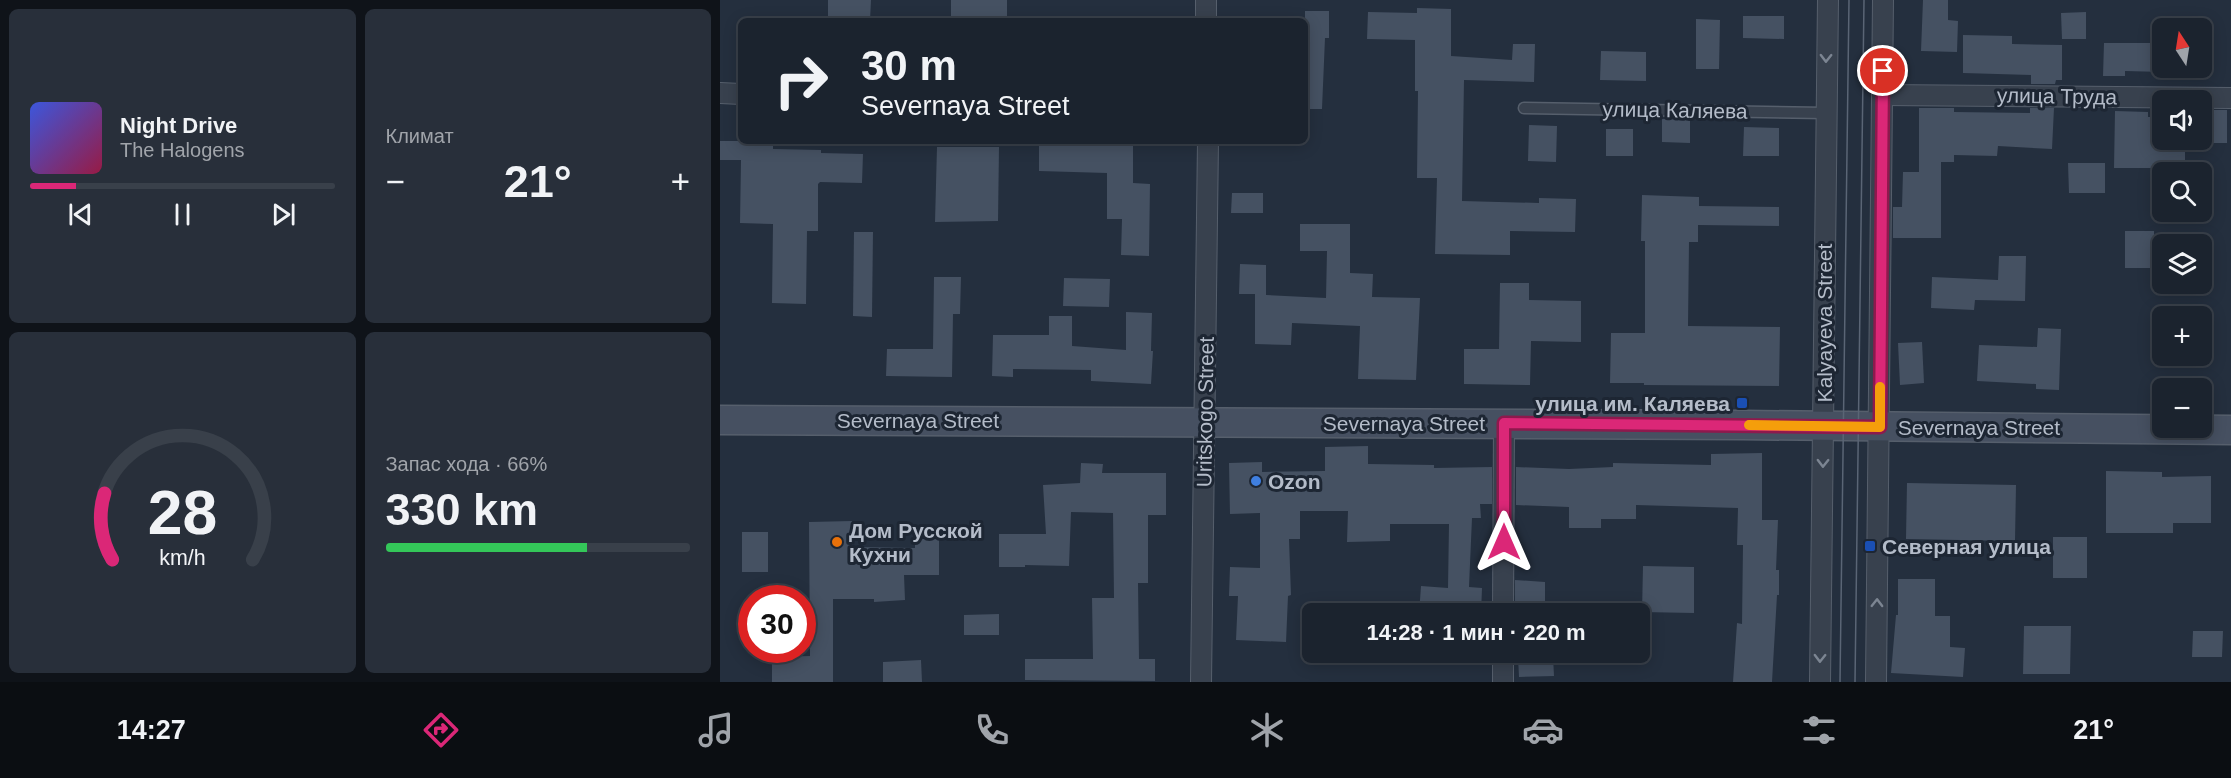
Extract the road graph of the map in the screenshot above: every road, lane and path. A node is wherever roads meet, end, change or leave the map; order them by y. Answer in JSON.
{"nodes":[{"id":1,"x":1206,"y":0,"type":"edge"},
{"id":2,"x":1827,"y":0,"type":"edge"},
{"id":3,"x":1884,"y":0,"type":"edge"},
{"id":4,"x":1206,"y":18,"type":"edge"},
{"id":5,"x":720,"y":93,"type":"edge"},
{"id":6,"x":738,"y":94,"type":"edge"},
{"id":7,"x":1882,"y":95,"type":"junction"},
{"id":8,"x":2231,"y":98,"type":"edge"},
{"id":9,"x":1524,"y":108,"type":"dead end"},
{"id":10,"x":1825,"y":113,"type":"junction"},
{"id":11,"x":1208,"y":144,"type":"edge"},
{"id":12,"x":720,"y":420,"type":"edge"},
{"id":13,"x":1205,"y":421,"type":"junction"},
{"id":14,"x":1504,"y":423,"type":"junction"},
{"id":15,"x":1824,"y":425,"type":"junction"},
{"id":16,"x":1880,"y":427,"type":"junction"},
{"id":17,"x":2231,"y":430,"type":"edge"},
{"id":18,"x":1503,"y":603,"type":"edge"},
{"id":19,"x":1503,"y":663,"type":"edge"},
{"id":20,"x":1202,"y":682,"type":"edge"},
{"id":21,"x":1503,"y":682,"type":"edge"},
{"id":22,"x":1820,"y":682,"type":"edge"},
{"id":23,"x":1876,"y":682,"type":"edge"}],
"edges":[{"from":1,"to":4,"type":"street"},
{"from":2,"to":10,"type":"street","name":"Kalyayeva Street","one_way":true},
{"from":3,"to":7,"type":"street"},
{"from":5,"to":6,"type":"street"},
{"from":7,"to":8,"type":"street","name":"улица Труда"},
{"from":7,"to":16,"type":"street"},
{"from":9,"to":10,"type":"lane","name":"улица Каляева"},
{"from":10,"to":15,"type":"street","name":"Kalyayeva Street"},
{"from":11,"to":13,"type":"street","name":"Uritskogo Street"},
{"from":12,"to":13,"type":"main road","name":"Severnaya Street"},
{"from":13,"to":14,"type":"main road","name":"Severnaya Street"},
{"from":13,"to":20,"type":"street","name":"Uritskogo Street"},
{"from":14,"to":15,"type":"main road","name":"Severnaya Street"},
{"from":14,"to":18,"type":"street"},
{"from":15,"to":16,"type":"main road","name":"Severnaya Street"},
{"from":15,"to":22,"type":"street","name":"Kalyayeva Street","one_way":true},
{"from":16,"to":17,"type":"main road","name":"Severnaya Street"},
{"from":23,"to":16,"type":"street","one_way":true},
{"from":19,"to":21,"type":"street"}]}
